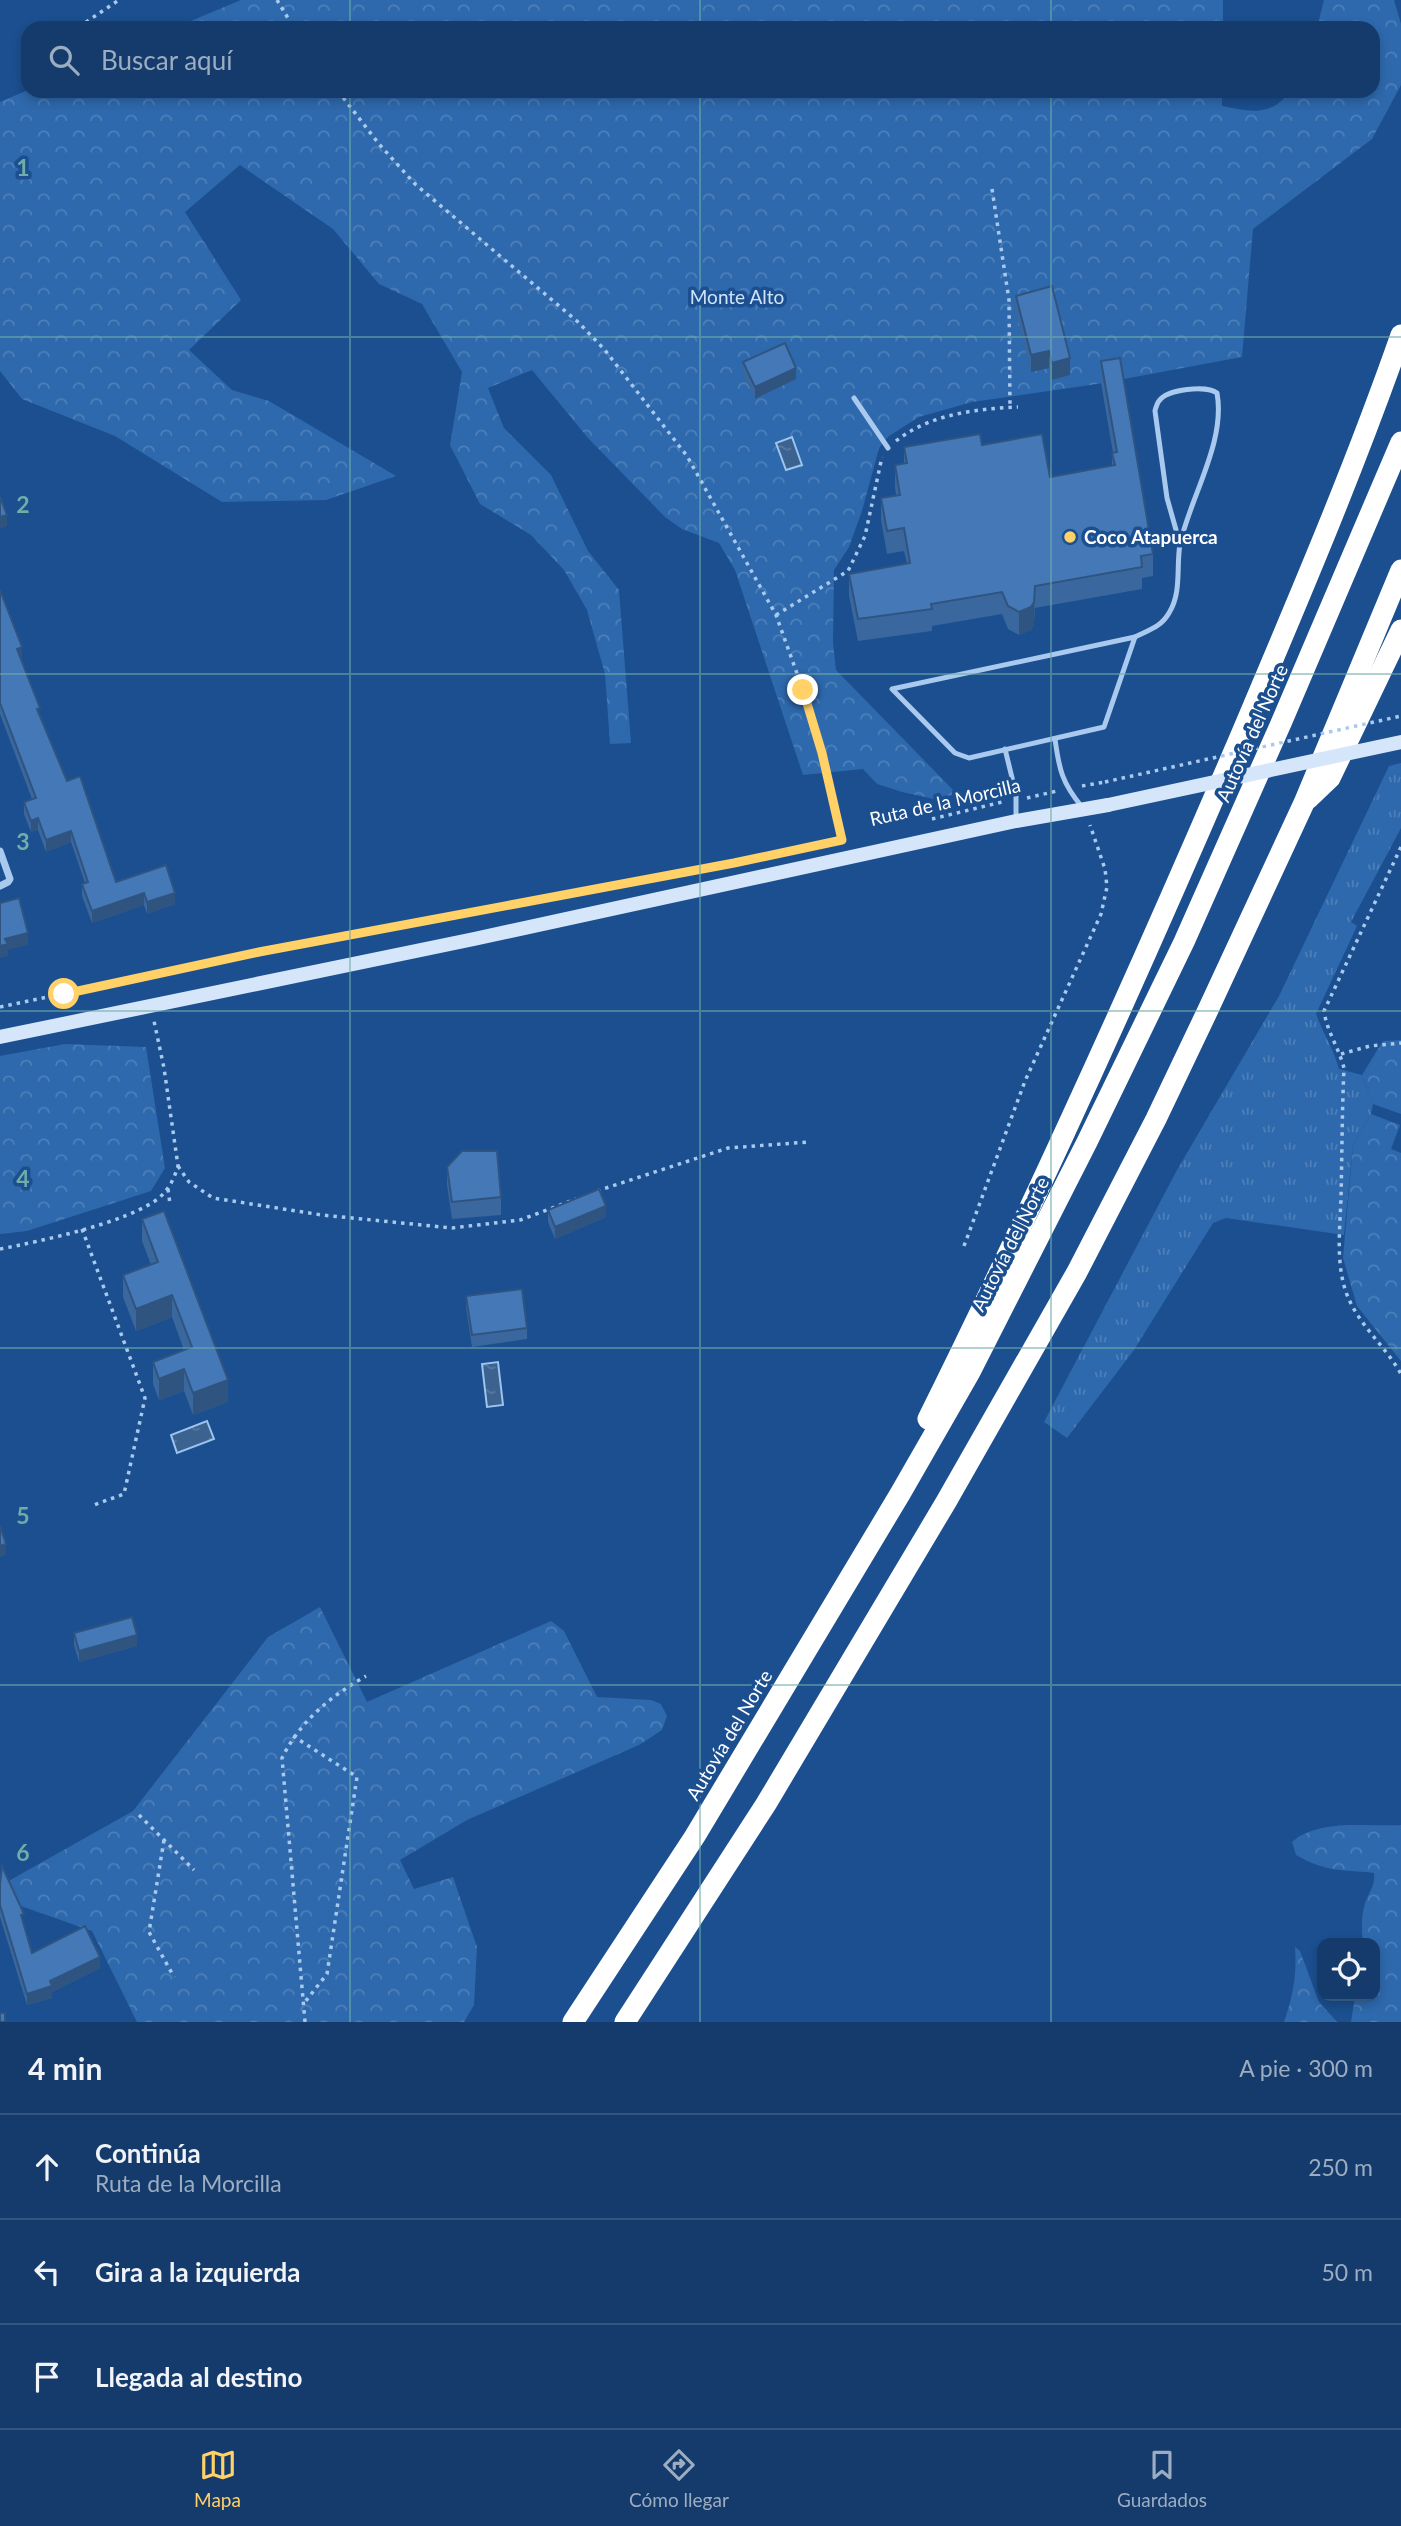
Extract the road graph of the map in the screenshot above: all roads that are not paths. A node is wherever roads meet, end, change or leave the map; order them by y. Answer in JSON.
{"nodes":[{"id":1,"x":1401,"y":335,"type":"edge"},
{"id":2,"x":854,"y":398,"type":"dead end"},
{"id":3,"x":1401,"y":442,"type":"edge"},
{"id":4,"x":888,"y":448,"type":"road end"},
{"id":5,"x":1180,"y":544,"type":"junction"},
{"id":6,"x":1401,"y":570,"type":"edge"},
{"id":7,"x":1401,"y":630,"type":"edge"},
{"id":8,"x":1135,"y":637,"type":"junction"},
{"id":9,"x":1055,"y":739,"type":"junction"},
{"id":10,"x":1401,"y":742,"type":"edge"},
{"id":11,"x":1005,"y":750,"type":"junction"},
{"id":12,"x":1304,"y":803,"type":"junction"},
{"id":13,"x":1083,"y":810,"type":"junction"},
{"id":14,"x":1016,"y":821,"type":"junction"},
{"id":15,"x":0,"y":851,"type":"edge"},
{"id":16,"x":4,"y":884,"type":"edge"},
{"id":17,"x":0,"y":1037,"type":"edge"},
{"id":18,"x":850,"y":1578,"type":"junction"},
{"id":19,"x":573,"y":2022,"type":"edge"},
{"id":20,"x":625,"y":2022,"type":"edge"}],
"edges":[{"from":1,"to":18,"type":"highway"},
{"from":2,"to":4,"type":"lane"},
{"from":3,"to":18,"type":"highway","name":"Autovía del Norte"},
{"from":5,"to":5,"type":"lane"},
{"from":5,"to":8,"type":"lane"},
{"from":6,"to":12,"type":"highway"},
{"from":7,"to":12,"type":"highway"},
{"from":8,"to":9,"type":"lane"},
{"from":8,"to":11,"type":"lane"},
{"from":9,"to":11,"type":"lane"},
{"from":9,"to":13,"type":"lane"},
{"from":10,"to":13,"type":"main road","bridge":true},
{"from":11,"to":14,"type":"lane"},
{"from":12,"to":20,"type":"highway"},
{"from":13,"to":14,"type":"main road"},
{"from":14,"to":17,"type":"main road"},
{"from":15,"to":16,"type":"street"},
{"from":18,"to":19,"type":"highway","name":"Autovía del Norte"}]}
